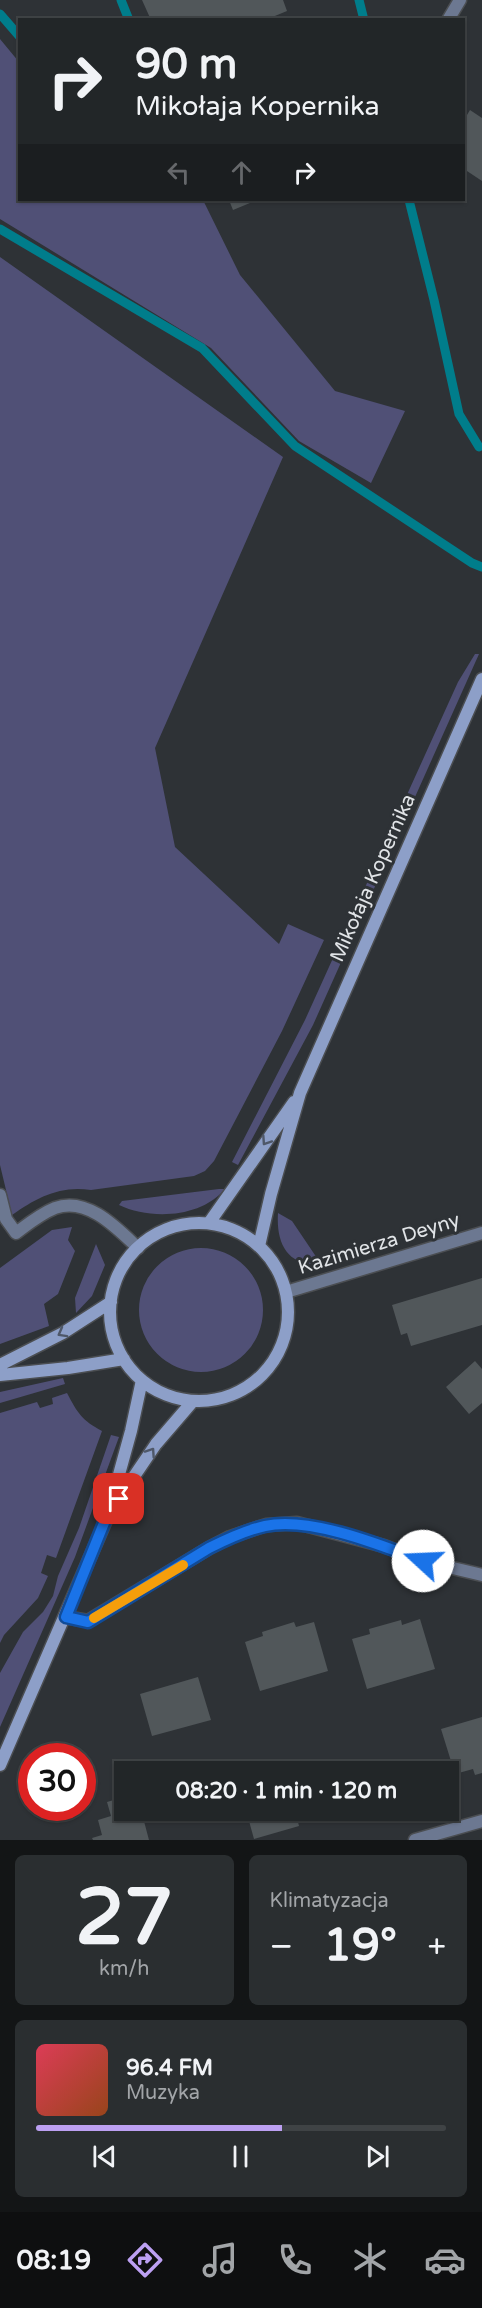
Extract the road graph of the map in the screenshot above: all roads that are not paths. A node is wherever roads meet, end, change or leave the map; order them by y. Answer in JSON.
{"nodes":[{"id":1,"x":460,"y":0,"type":"edge"},
{"id":2,"x":449,"y":18,"type":"edge"},
{"id":3,"x":482,"y":679,"type":"edge"},
{"id":4,"x":300,"y":1093,"type":"junction"},
{"id":5,"x":0,"y":1195,"type":"edge"},
{"id":6,"x":209,"y":1223,"type":"junction"},
{"id":7,"x":482,"y":1233,"type":"edge"},
{"id":8,"x":259,"y":1246,"type":"junction"},
{"id":9,"x":138,"y":1248,"type":"junction"},
{"id":10,"x":286,"y":1292,"type":"junction"},
{"id":11,"x":111,"y":1302,"type":"junction"},
{"id":12,"x":124,"y":1359,"type":"junction"},
{"id":13,"x":0,"y":1365,"type":"edge"},
{"id":14,"x":0,"y":1375,"type":"edge"},
{"id":15,"x":141,"y":1380,"type":"junction"},
{"id":16,"x":193,"y":1401,"type":"junction"},
{"id":17,"x":106,"y":1518,"type":"junction"},
{"id":18,"x":482,"y":1575,"type":"edge"},
{"id":19,"x":66,"y":1617,"type":"junction"},
{"id":20,"x":0,"y":1765,"type":"edge"},
{"id":21,"x":482,"y":1821,"type":"edge"},
{"id":22,"x":416,"y":1840,"type":"edge"}],
"edges":[{"from":1,"to":2,"type":"street"},
{"from":3,"to":4,"type":"main road","name":"Mikołaja Kopernika"},
{"from":4,"to":6,"type":"main road","name":"Mikołaja Kopernika","one_way":true},
{"from":4,"to":8,"type":"main road","name":"Mikołaja Kopernika"},
{"from":5,"to":9,"type":"street"},
{"from":6,"to":8,"type":"main road"},
{"from":6,"to":9,"type":"main road"},
{"from":7,"to":10,"type":"street","name":"Kazimierza Deyny"},
{"from":8,"to":10,"type":"main road"},
{"from":9,"to":11,"type":"main road"},
{"from":10,"to":16,"type":"main road"},
{"from":11,"to":12,"type":"main road"},
{"from":11,"to":13,"type":"main road","one_way":true},
{"from":12,"to":14,"type":"main road"},
{"from":12,"to":15,"type":"main road"},
{"from":15,"to":16,"type":"main road"},
{"from":15,"to":17,"type":"main road"},
{"from":17,"to":16,"type":"main road","one_way":true},
{"from":17,"to":19,"type":"main road"},
{"from":18,"to":19,"type":"street"},
{"from":19,"to":20,"type":"main road"},
{"from":21,"to":22,"type":"street"}]}
